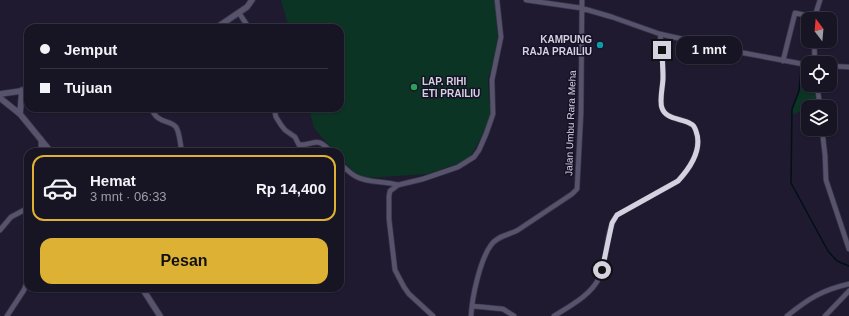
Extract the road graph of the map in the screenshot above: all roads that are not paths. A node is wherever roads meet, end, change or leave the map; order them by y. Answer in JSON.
{"nodes":[{"id":1,"x":252,"y":0,"type":"edge"},
{"id":2,"x":497,"y":0,"type":"edge"},
{"id":3,"x":526,"y":0,"type":"edge"},
{"id":4,"x":582,"y":0,"type":"edge"},
{"id":5,"x":820,"y":0,"type":"edge"},
{"id":6,"x":582,"y":8,"type":"junction"},
{"id":7,"x":816,"y":12,"type":"edge"},
{"id":8,"x":239,"y":13,"type":"junction"},
{"id":9,"x":801,"y":15,"type":"edge"},
{"id":10,"x":222,"y":24,"type":"edge"},
{"id":11,"x":247,"y":24,"type":"edge"},
{"id":12,"x":660,"y":34,"type":"junction"},
{"id":13,"x":783,"y":61,"type":"junction"},
{"id":14,"x":801,"y":64,"type":"edge"},
{"id":15,"x":837,"y":66,"type":"edge"},
{"id":16,"x":849,"y":67,"type":"edge"},
{"id":17,"x":24,"y":90,"type":"edge"},
{"id":18,"x":0,"y":94,"type":"edge"},
{"id":19,"x":24,"y":95,"type":"edge"},
{"id":20,"x":0,"y":98,"type":"edge"},
{"id":21,"x":154,"y":112,"type":"edge"},
{"id":22,"x":275,"y":112,"type":"edge"},
{"id":23,"x":20,"y":114,"type":"junction"},
{"id":24,"x":823,"y":136,"type":"edge"},
{"id":25,"x":41,"y":139,"type":"junction"},
{"id":26,"x":41,"y":148,"type":"edge"},
{"id":27,"x":48,"y":148,"type":"edge"},
{"id":28,"x":181,"y":148,"type":"edge"},
{"id":29,"x":327,"y":148,"type":"edge"},
{"id":30,"x":344,"y":167,"type":"edge"},
{"id":31,"x":398,"y":185,"type":"junction"},
{"id":32,"x":24,"y":210,"type":"edge"},
{"id":33,"x":0,"y":230,"type":"edge"},
{"id":34,"x":849,"y":249,"type":"edge"},
{"id":35,"x":849,"y":284,"type":"edge"},
{"id":36,"x":24,"y":290,"type":"edge"},
{"id":37,"x":849,"y":291,"type":"edge"},
{"id":38,"x":145,"y":292,"type":"edge"},
{"id":39,"x":472,"y":306,"type":"junction"},
{"id":40,"x":7,"y":316,"type":"edge"},
{"id":41,"x":160,"y":316,"type":"edge"},
{"id":42,"x":433,"y":316,"type":"edge"},
{"id":43,"x":471,"y":316,"type":"edge"},
{"id":44,"x":514,"y":316,"type":"edge"},
{"id":45,"x":554,"y":316,"type":"edge"},
{"id":46,"x":787,"y":316,"type":"edge"},
{"id":47,"x":826,"y":316,"type":"edge"}],
"edges":[{"from":1,"to":8,"type":"street"},
{"from":2,"to":31,"type":"street"},
{"from":3,"to":6,"type":"street"},
{"from":4,"to":6,"type":"street","name":"Jalan Umbu Rara Meha"},
{"from":5,"to":7,"type":"street"},
{"from":6,"to":12,"type":"street"},
{"from":6,"to":39,"type":"street","name":"Jalan Umbu Rara Meha"},
{"from":8,"to":10,"type":"street"},
{"from":8,"to":11,"type":"street"},
{"from":9,"to":13,"type":"street"},
{"from":12,"to":13,"type":"street"},
{"from":12,"to":45,"type":"street"},
{"from":13,"to":14,"type":"street"},
{"from":15,"to":16,"type":"street"},
{"from":17,"to":18,"type":"street"},
{"from":19,"to":23,"type":"street"},
{"from":20,"to":23,"type":"street"},
{"from":21,"to":28,"type":"street"},
{"from":22,"to":29,"type":"street"},
{"from":23,"to":25,"type":"street"},
{"from":24,"to":34,"type":"street"},
{"from":25,"to":26,"type":"street"},
{"from":25,"to":27,"type":"street"},
{"from":30,"to":31,"type":"street"},
{"from":31,"to":42,"type":"street"},
{"from":32,"to":33,"type":"street"},
{"from":35,"to":46,"type":"street"},
{"from":36,"to":40,"type":"street"},
{"from":37,"to":47,"type":"street"},
{"from":38,"to":41,"type":"street"},
{"from":39,"to":43,"type":"street","name":"Jalan Umbu Rara Meha"},
{"from":39,"to":44,"type":"street"}]}
